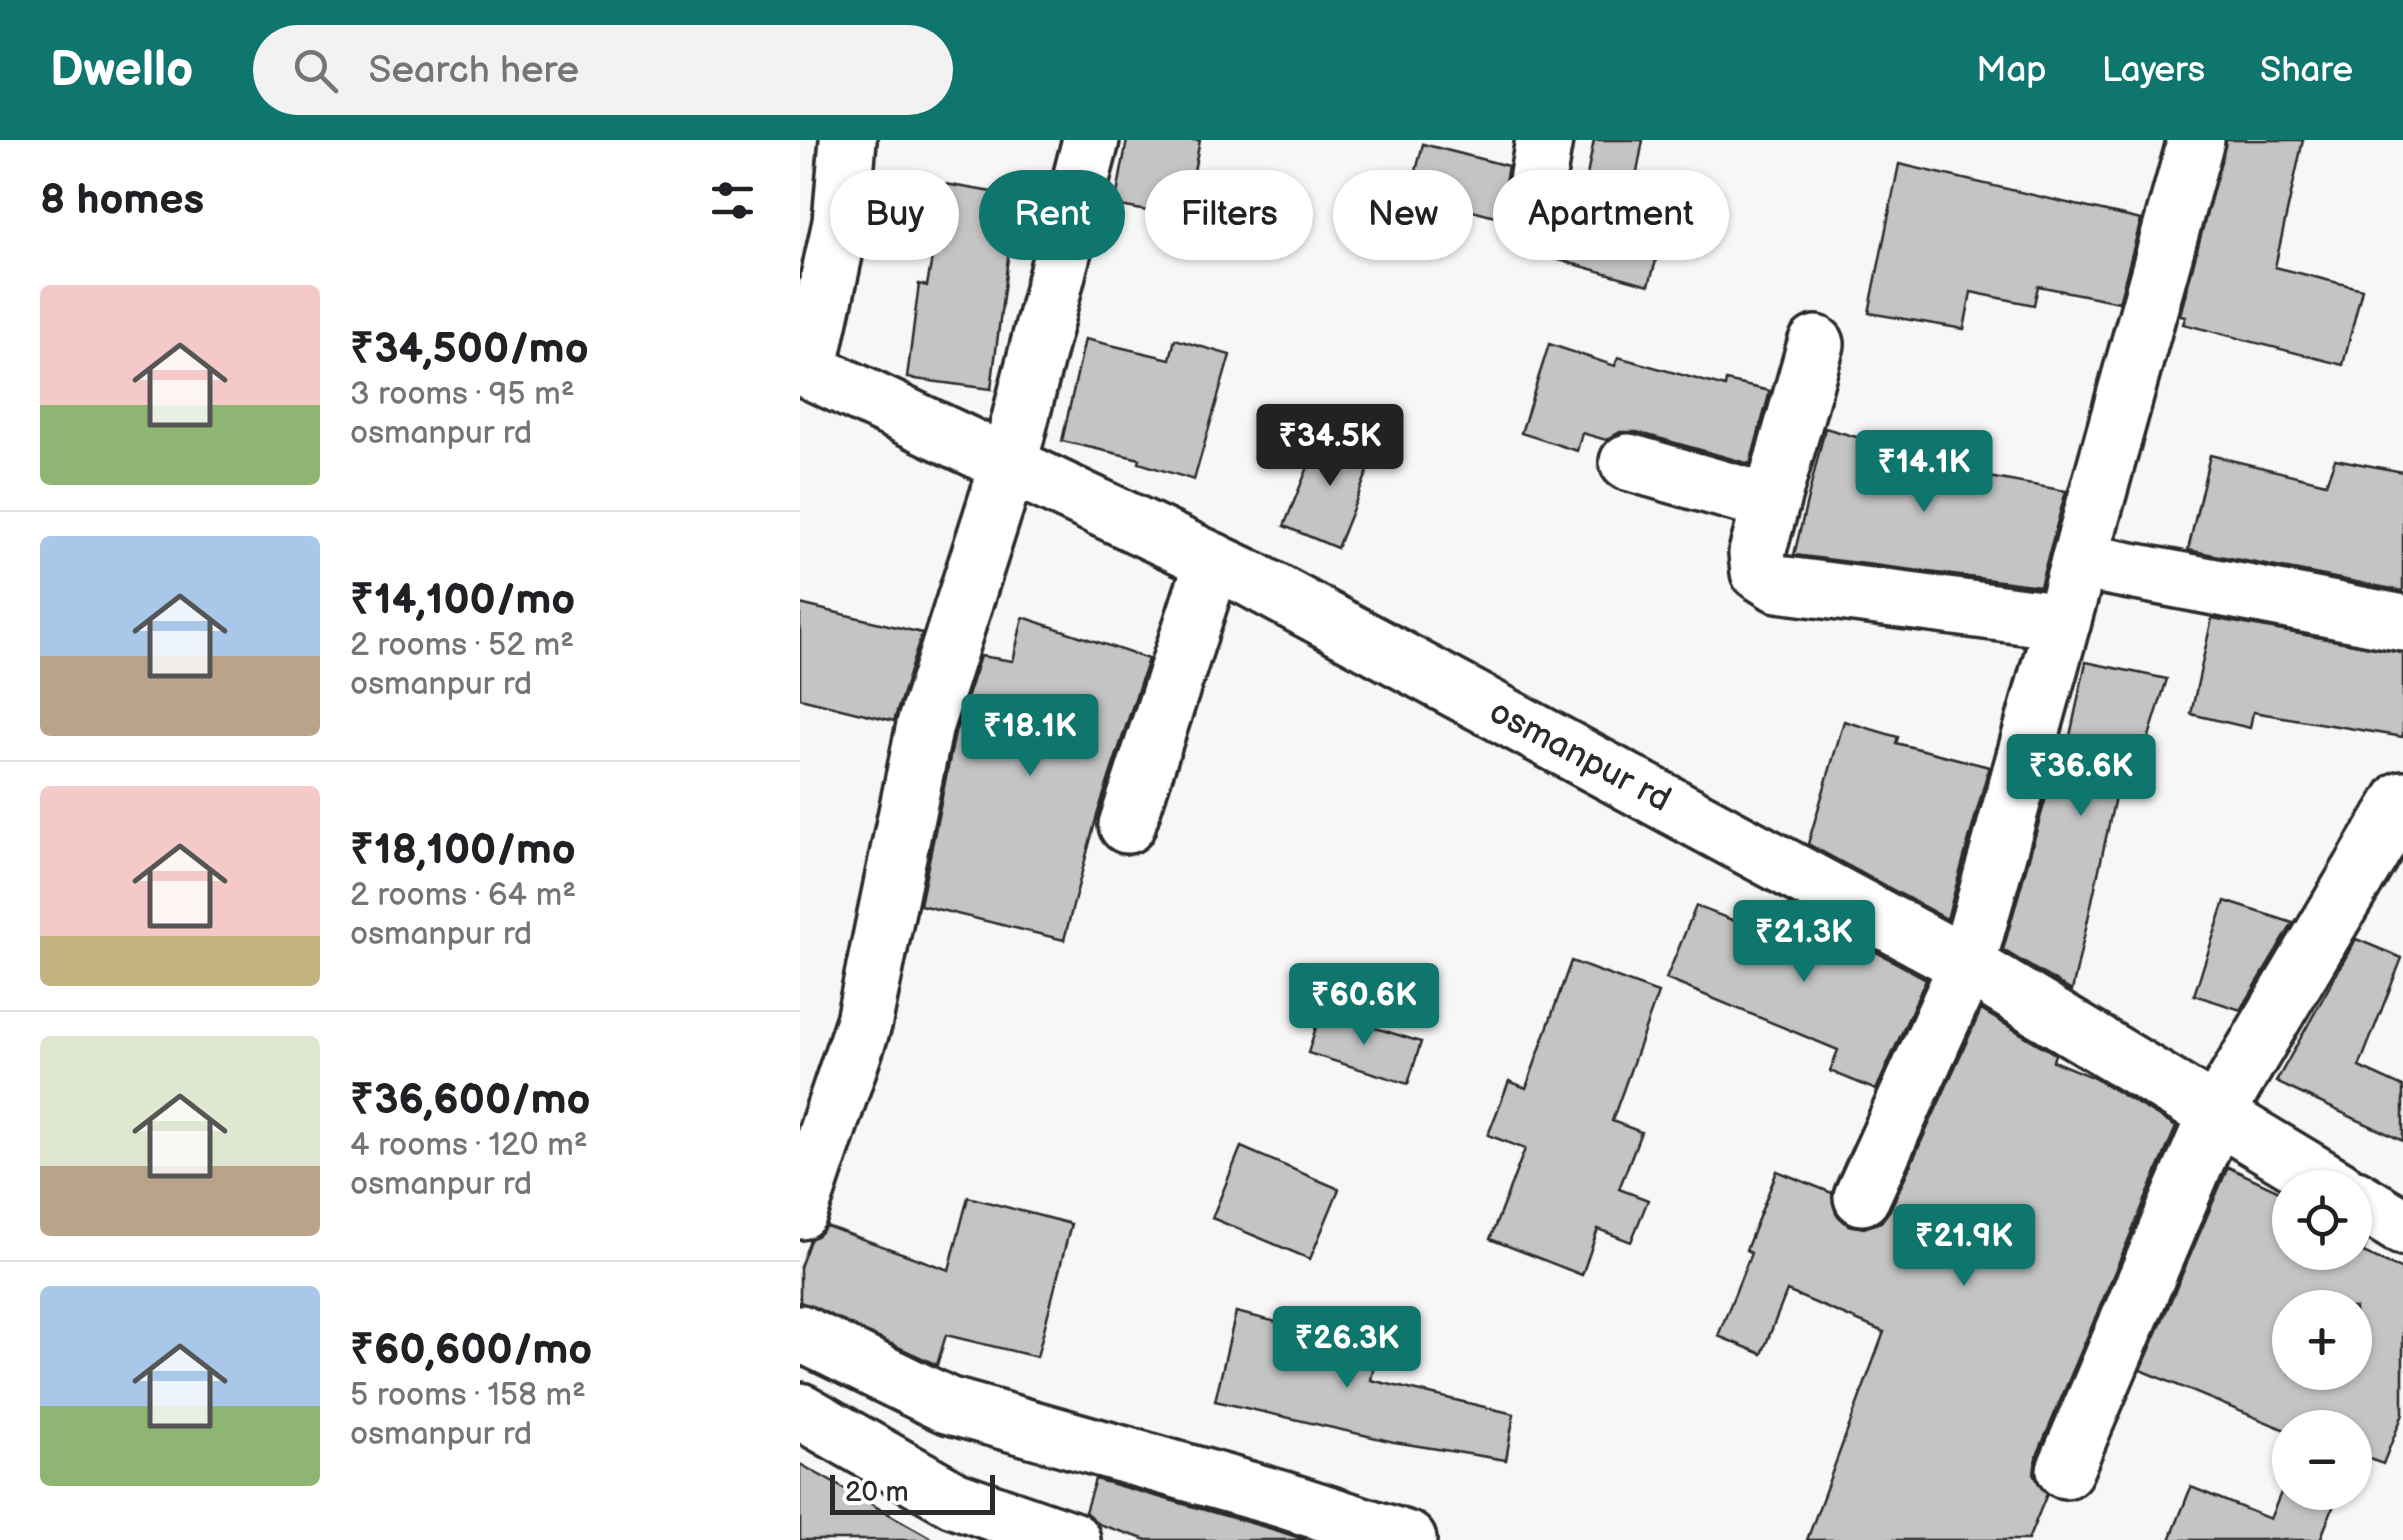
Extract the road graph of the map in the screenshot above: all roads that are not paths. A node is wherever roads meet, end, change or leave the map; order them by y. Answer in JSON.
{"nodes":[{"id":1,"x":848,"y":140,"type":"edge"},
{"id":2,"x":1091,"y":140,"type":"edge"},
{"id":3,"x":1544,"y":140,"type":"edge"},
{"id":4,"x":2196,"y":140,"type":"edge"},
{"id":5,"x":1539,"y":170,"type":"edge"},
{"id":6,"x":1816,"y":344,"type":"dead end"},
{"id":7,"x":804,"y":368,"type":"edge"},
{"id":8,"x":1628,"y":462,"type":"dead end"},
{"id":9,"x":1009,"y":463,"type":"junction"},
{"id":10,"x":1772,"y":503,"type":"junction"},
{"id":11,"x":1214,"y":561,"type":"junction"},
{"id":12,"x":2079,"y":562,"type":"junction"},
{"id":13,"x":2063,"y":621,"type":"junction"},
{"id":14,"x":2403,"y":622,"type":"edge"},
{"id":15,"x":2403,"y":799,"type":"edge"},
{"id":16,"x":1126,"y":824,"type":"dead end"},
{"id":17,"x":1967,"y":965,"type":"junction"},
{"id":18,"x":2216,"y":1114,"type":"junction"},
{"id":19,"x":810,"y":1146,"type":"edge"},
{"id":20,"x":2308,"y":1170,"type":"edge"},
{"id":21,"x":1862,"y":1197,"type":"dead end"},
{"id":22,"x":2372,"y":1208,"type":"edge"},
{"id":23,"x":800,"y":1211,"type":"edge"},
{"id":24,"x":2403,"y":1227,"type":"edge"},
{"id":25,"x":800,"y":1334,"type":"edge"},
{"id":26,"x":800,"y":1411,"type":"edge"},
{"id":27,"x":2064,"y":1470,"type":"dead end"},
{"id":28,"x":1072,"y":1540,"type":"edge"},
{"id":29,"x":1408,"y":1540,"type":"edge"}],
"edges":[{"from":1,"to":7,"type":"street"},
{"from":2,"to":9,"type":"street"},
{"from":3,"to":5,"type":"street"},
{"from":4,"to":12,"type":"street"},
{"from":6,"to":10,"type":"street"},
{"from":7,"to":9,"type":"street","name":"osmanpur rd"},
{"from":8,"to":10,"type":"street"},
{"from":9,"to":11,"type":"street","name":"osmanpur rd"},
{"from":9,"to":19,"type":"street"},
{"from":10,"to":13,"type":"street"},
{"from":11,"to":16,"type":"street"},
{"from":11,"to":17,"type":"street","name":"osmanpur rd"},
{"from":12,"to":13,"type":"street"},
{"from":12,"to":14,"type":"street"},
{"from":13,"to":17,"type":"street"},
{"from":15,"to":18,"type":"street"},
{"from":17,"to":18,"type":"street","name":"osmanpur rd"},
{"from":17,"to":21,"type":"street"},
{"from":18,"to":20,"type":"street","name":"osmanpur rd"},
{"from":18,"to":27,"type":"street"},
{"from":19,"to":23,"type":"street"},
{"from":22,"to":24,"type":"street"},
{"from":25,"to":29,"type":"street"},
{"from":26,"to":28,"type":"street"}]}
